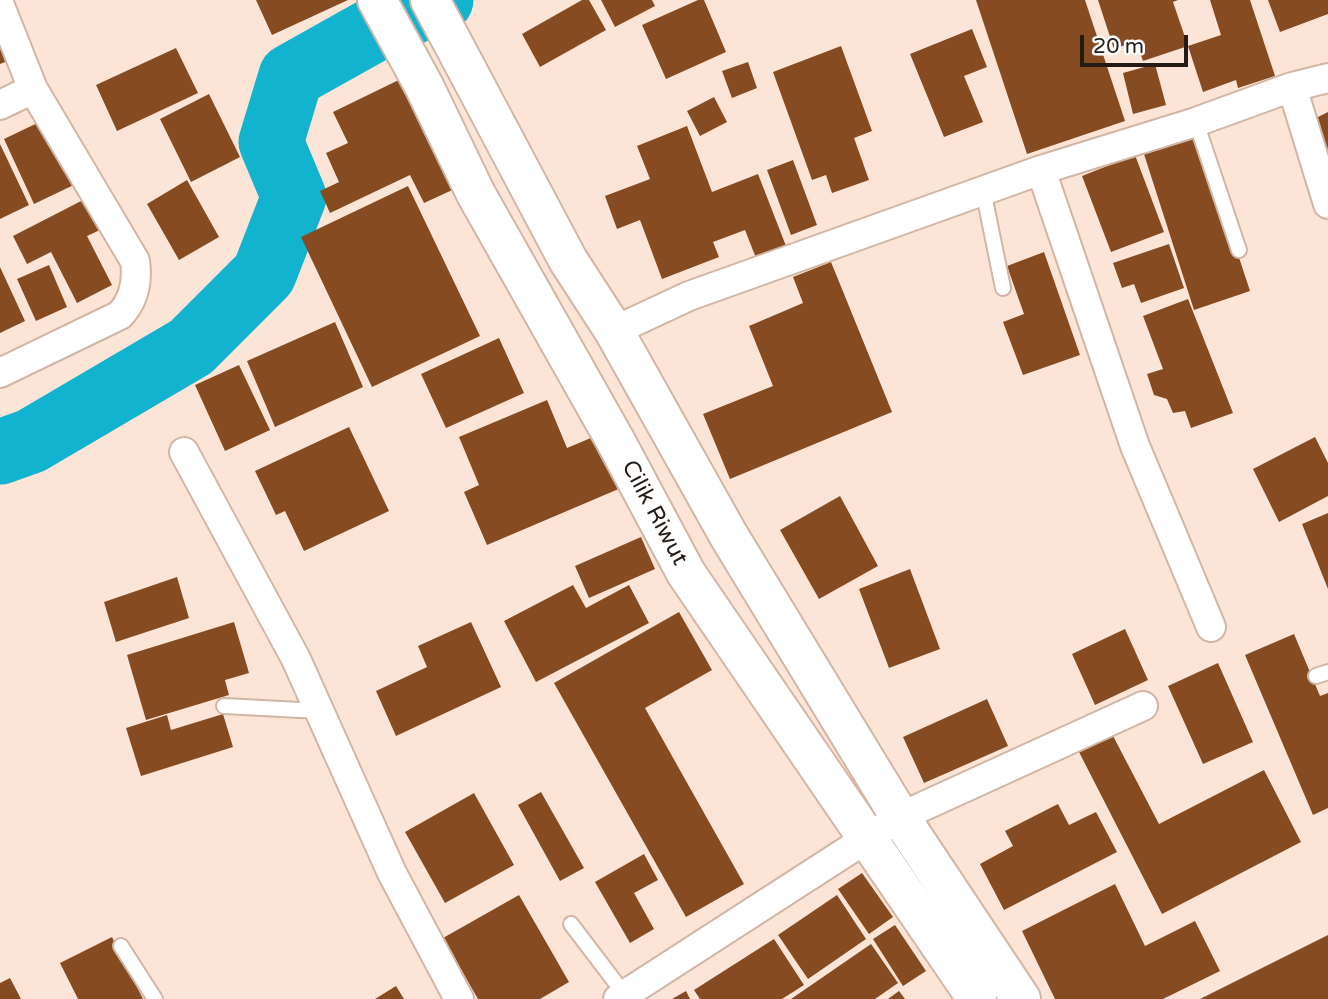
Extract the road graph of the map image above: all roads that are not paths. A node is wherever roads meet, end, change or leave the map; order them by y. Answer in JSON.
{"nodes":[{"id":1,"x":377,"y":0,"type":"edge"},
{"id":2,"x":430,"y":0,"type":"edge"},
{"id":3,"x":0,"y":6,"type":"edge"},
{"id":4,"x":1328,"y":78,"type":"edge"},
{"id":5,"x":1292,"y":87,"type":"junction"},
{"id":6,"x":33,"y":89,"type":"junction"},
{"id":7,"x":0,"y":104,"type":"edge"},
{"id":8,"x":1196,"y":122,"type":"junction"},
{"id":9,"x":518,"y":166,"type":"junction"},
{"id":10,"x":1041,"y":170,"type":"junction"},
{"id":11,"x":983,"y":190,"type":"junction"},
{"id":12,"x":476,"y":194,"type":"junction"},
{"id":13,"x":1328,"y":204,"type":"edge"},
{"id":14,"x":1239,"y":250,"type":"dead end"},
{"id":15,"x":1003,"y":288,"type":"dead end"},
{"id":16,"x":614,"y":331,"type":"junction"},
{"id":17,"x":0,"y":373,"type":"edge"},
{"id":18,"x":184,"y":452,"type":"dead end"},
{"id":19,"x":1211,"y":627,"type":"dead end"},
{"id":20,"x":224,"y":706,"type":"dead end"},
{"id":21,"x":1143,"y":706,"type":"dead end"},
{"id":22,"x":319,"y":711,"type":"junction"},
{"id":23,"x":900,"y":817,"type":"junction"},
{"id":24,"x":868,"y":837,"type":"junction"},
{"id":25,"x":571,"y":924,"type":"dead end"},
{"id":26,"x":121,"y":946,"type":"dead end"},
{"id":27,"x":623,"y":998,"type":"edge"},
{"id":28,"x":155,"y":999,"type":"edge"},
{"id":29,"x":459,"y":999,"type":"edge"},
{"id":30,"x":977,"y":999,"type":"edge"},
{"id":31,"x":1021,"y":999,"type":"edge"}],
"edges":[{"from":1,"to":12,"type":"main road","name":"Cilik Riwut"},
{"from":2,"to":9,"type":"main road"},
{"from":3,"to":6,"type":"street"},
{"from":4,"to":5,"type":"street"},
{"from":5,"to":8,"type":"street"},
{"from":5,"to":13,"type":"street"},
{"from":6,"to":7,"type":"street"},
{"from":6,"to":17,"type":"street"},
{"from":8,"to":10,"type":"street"},
{"from":8,"to":14,"type":"lane"},
{"from":9,"to":12,"type":"main road"},
{"from":9,"to":16,"type":"main road"},
{"from":10,"to":11,"type":"street"},
{"from":10,"to":19,"type":"street"},
{"from":11,"to":15,"type":"lane"},
{"from":11,"to":16,"type":"street"},
{"from":12,"to":24,"type":"main road","name":"Cilik Riwut"},
{"from":16,"to":23,"type":"main road"},
{"from":18,"to":22,"type":"street"},
{"from":20,"to":22,"type":"lane"},
{"from":21,"to":23,"type":"street"},
{"from":22,"to":29,"type":"street"},
{"from":23,"to":24,"type":"street"},
{"from":23,"to":31,"type":"main road"},
{"from":24,"to":27,"type":"street"},
{"from":24,"to":30,"type":"main road","name":"Cilik Riwut"},
{"from":25,"to":27,"type":"lane"},
{"from":26,"to":28,"type":"lane"}]}
